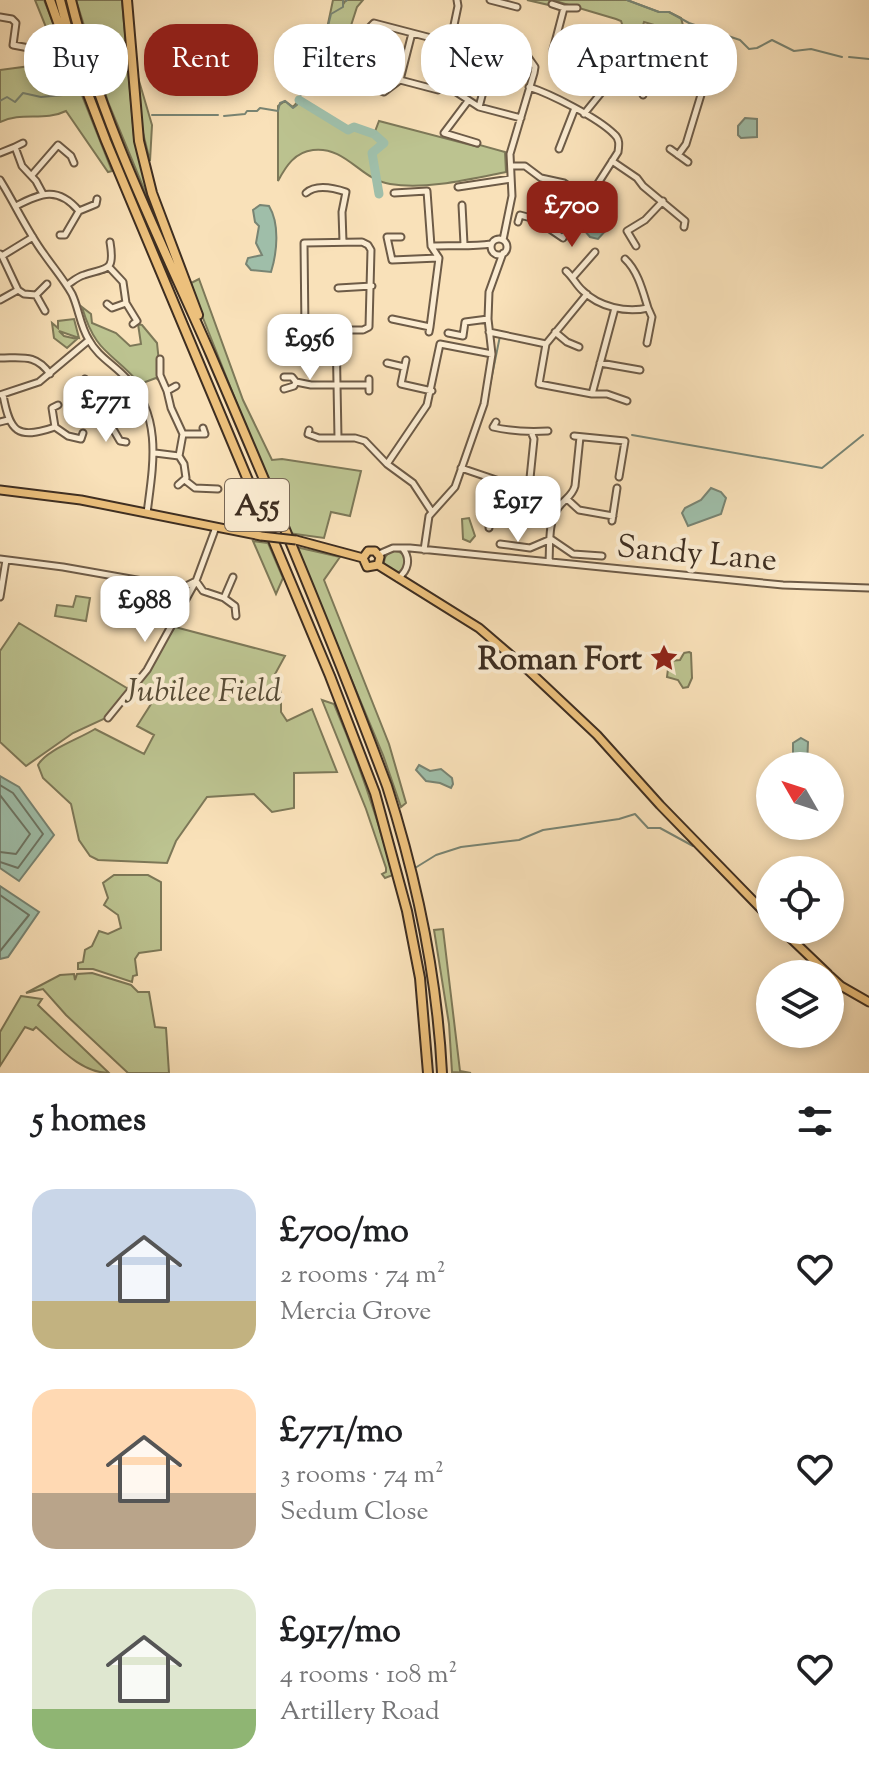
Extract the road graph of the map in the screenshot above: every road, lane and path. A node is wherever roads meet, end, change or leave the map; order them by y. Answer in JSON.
{"nodes":[{"id":1,"x":50,"y":0,"type":"edge"},
{"id":2,"x":60,"y":0,"type":"edge"},
{"id":3,"x":71,"y":0,"type":"edge"},
{"id":4,"x":127,"y":0,"type":"edge"},
{"id":5,"x":457,"y":0,"type":"edge"},
{"id":6,"x":490,"y":0,"type":"edge"},
{"id":7,"x":504,"y":2,"type":"edge"},
{"id":8,"x":552,"y":4,"type":"dead end"},
{"id":9,"x":517,"y":7,"type":"dead end"},
{"id":10,"x":564,"y":8,"type":"junction"},
{"id":11,"x":577,"y":8,"type":"dead end"},
{"id":12,"x":0,"y":17,"type":"edge"},
{"id":13,"x":372,"y":23,"type":"dead end"},
{"id":14,"x":454,"y":24,"type":"edge"},
{"id":15,"x":558,"y":24,"type":"edge"},
{"id":16,"x":412,"y":33,"type":"junction"},
{"id":17,"x":421,"y":35,"type":"edge"},
{"id":18,"x":24,"y":47,"type":"edge"},
{"id":19,"x":405,"y":60,"type":"edge"},
{"id":20,"x":532,"y":88,"type":"edge"},
{"id":21,"x":461,"y":96,"type":"edge"},
{"id":22,"x":482,"y":96,"type":"edge"},
{"id":23,"x":527,"y":96,"type":"edge"},
{"id":24,"x":597,"y":96,"type":"edge"},
{"id":25,"x":703,"y":96,"type":"edge"},
{"id":26,"x":468,"y":101,"type":"junction"},
{"id":27,"x":479,"y":107,"type":"junction"},
{"id":28,"x":575,"y":108,"type":"junction"},
{"id":29,"x":584,"y":114,"type":"junction"},
{"id":30,"x":521,"y":118,"type":"junction"},
{"id":31,"x":106,"y":141,"type":"junction"},
{"id":32,"x":23,"y":143,"type":"dead end"},
{"id":33,"x":477,"y":143,"type":"dead end"},
{"id":34,"x":15,"y":147,"type":"junction"},
{"id":35,"x":559,"y":149,"type":"dead end"},
{"id":36,"x":670,"y":149,"type":"dead end"},
{"id":37,"x":0,"y":153,"type":"edge"},
{"id":38,"x":678,"y":155,"type":"junction"},
{"id":39,"x":612,"y":161,"type":"junction"},
{"id":40,"x":688,"y":162,"type":"dead end"},
{"id":41,"x":74,"y":164,"type":"dead end"},
{"id":42,"x":511,"y":166,"type":"junction"},
{"id":43,"x":32,"y":175,"type":"junction"},
{"id":44,"x":511,"y":179,"type":"junction"},
{"id":45,"x":0,"y":180,"type":"edge"},
{"id":46,"x":458,"y":187,"type":"dead end"},
{"id":47,"x":308,"y":189,"type":"dead end"},
{"id":48,"x":394,"y":193,"type":"dead end"},
{"id":49,"x":43,"y":194,"type":"junction"},
{"id":50,"x":587,"y":199,"type":"junction"},
{"id":51,"x":663,"y":201,"type":"junction"},
{"id":52,"x":97,"y":203,"type":"dead end"},
{"id":53,"x":462,"y":205,"type":"dead end"},
{"id":54,"x":16,"y":206,"type":"junction"},
{"id":55,"x":79,"y":211,"type":"junction"},
{"id":56,"x":519,"y":216,"type":"dead end"},
{"id":57,"x":686,"y":221,"type":"dead end"},
{"id":58,"x":64,"y":236,"type":"dead end"},
{"id":59,"x":33,"y":237,"type":"junction"},
{"id":60,"x":401,"y":237,"type":"dead end"},
{"id":61,"x":502,"y":238,"type":"junction"},
{"id":62,"x":563,"y":238,"type":"junction"},
{"id":63,"x":343,"y":242,"type":"junction"},
{"id":64,"x":464,"y":244,"type":"junction"},
{"id":65,"x":490,"y":245,"type":"junction"},
{"id":66,"x":108,"y":246,"type":"dead end"},
{"id":67,"x":431,"y":246,"type":"junction"},
{"id":68,"x":558,"y":246,"type":"dead end"},
{"id":69,"x":636,"y":246,"type":"dead end"},
{"id":70,"x":501,"y":254,"type":"junction"},
{"id":71,"x":590,"y":254,"type":"dead end"},
{"id":72,"x":1,"y":255,"type":"edge"},
{"id":73,"x":439,"y":258,"type":"junction"},
{"id":74,"x":625,"y":259,"type":"dead end"},
{"id":75,"x":399,"y":260,"type":"junction"},
{"id":76,"x":109,"y":267,"type":"junction"},
{"id":77,"x":400,"y":268,"type":"dead end"},
{"id":78,"x":566,"y":271,"type":"dead end"},
{"id":79,"x":573,"y":277,"type":"junction"},
{"id":80,"x":47,"y":284,"type":"dead end"},
{"id":81,"x":67,"y":285,"type":"junction"},
{"id":82,"x":372,"y":286,"type":"junction"},
{"id":83,"x":338,"y":288,"type":"dead end"},
{"id":84,"x":18,"y":290,"type":"junction"},
{"id":85,"x":587,"y":294,"type":"junction"},
{"id":86,"x":36,"y":295,"type":"junction"},
{"id":87,"x":0,"y":300,"type":"edge"},
{"id":88,"x":126,"y":303,"type":"junction"},
{"id":89,"x":109,"y":308,"type":"dead end"},
{"id":90,"x":615,"y":308,"type":"junction"},
{"id":91,"x":648,"y":308,"type":"junction"},
{"id":92,"x":45,"y":311,"type":"dead end"},
{"id":93,"x":398,"y":312,"type":"dead end"},
{"id":94,"x":488,"y":319,"type":"junction"},
{"id":95,"x":137,"y":323,"type":"dead end"},
{"id":96,"x":295,"y":330,"type":"dead end"},
{"id":97,"x":305,"y":330,"type":"junction"},
{"id":98,"x":336,"y":330,"type":"junction"},
{"id":99,"x":489,"y":332,"type":"junction"},
{"id":100,"x":555,"y":332,"type":"junction"},
{"id":101,"x":448,"y":333,"type":"dead end"},
{"id":102,"x":89,"y":340,"type":"junction"},
{"id":103,"x":647,"y":343,"type":"dead end"},
{"id":104,"x":546,"y":344,"type":"junction"},
{"id":105,"x":577,"y":345,"type":"dead end"},
{"id":106,"x":211,"y":354,"type":"junction"},
{"id":107,"x":492,"y":354,"type":"junction"},
{"id":108,"x":0,"y":358,"type":"edge"},
{"id":109,"x":160,"y":359,"type":"dead end"},
{"id":110,"x":406,"y":360,"type":"dead end"},
{"id":111,"x":387,"y":363,"type":"dead end"},
{"id":112,"x":600,"y":363,"type":"junction"},
{"id":113,"x":404,"y":367,"type":"junction"},
{"id":114,"x":640,"y":370,"type":"dead end"},
{"id":115,"x":50,"y":374,"type":"junction"},
{"id":116,"x":284,"y":377,"type":"dead end"},
{"id":117,"x":296,"y":382,"type":"junction"},
{"id":118,"x":83,"y":383,"type":"dead end"},
{"id":119,"x":338,"y":385,"type":"junction"},
{"id":120,"x":369,"y":385,"type":"dead end"},
{"id":121,"x":133,"y":386,"type":"junction"},
{"id":122,"x":176,"y":386,"type":"dead end"},
{"id":123,"x":284,"y":389,"type":"dead end"},
{"id":124,"x":167,"y":391,"type":"junction"},
{"id":125,"x":432,"y":391,"type":"junction"},
{"id":126,"x":592,"y":394,"type":"junction"},
{"id":127,"x":2,"y":395,"type":"edge"},
{"id":128,"x":625,"y":398,"type":"dead end"},
{"id":129,"x":109,"y":404,"type":"junction"},
{"id":130,"x":53,"y":407,"type":"dead end"},
{"id":131,"x":8,"y":420,"type":"junction"},
{"id":132,"x":0,"y":422,"type":"edge"},
{"id":133,"x":55,"y":427,"type":"junction"},
{"id":134,"x":493,"y":427,"type":"dead end"},
{"id":135,"x":548,"y":431,"type":"dead end"},
{"id":136,"x":205,"y":433,"type":"dead end"},
{"id":137,"x":183,"y":434,"type":"junction"},
{"id":138,"x":306,"y":434,"type":"dead end"},
{"id":139,"x":532,"y":434,"type":"junction"},
{"id":140,"x":83,"y":438,"type":"dead end"},
{"id":141,"x":338,"y":438,"type":"junction"},
{"id":142,"x":120,"y":442,"type":"dead end"},
{"id":143,"x":155,"y":453,"type":"junction"},
{"id":144,"x":179,"y":456,"type":"junction"},
{"id":145,"x":387,"y":464,"type":"junction"},
{"id":146,"x":461,"y":468,"type":"junction"},
{"id":147,"x":619,"y":477,"type":"dead end"},
{"id":148,"x":495,"y":480,"type":"junction"},
{"id":149,"x":186,"y":481,"type":"junction"},
{"id":150,"x":178,"y":485,"type":"dead end"},
{"id":151,"x":214,"y":486,"type":"dead end"},
{"id":152,"x":529,"y":488,"type":"junction"},
{"id":153,"x":617,"y":488,"type":"dead end"},
{"id":154,"x":0,"y":490,"type":"edge"},
{"id":155,"x":567,"y":499,"type":"junction"},
{"id":156,"x":557,"y":508,"type":"junction"},
{"id":157,"x":432,"y":512,"type":"junction"},
{"id":158,"x":146,"y":514,"type":"junction"},
{"id":159,"x":216,"y":527,"type":"junction"},
{"id":160,"x":489,"y":528,"type":"dead end"},
{"id":161,"x":551,"y":539,"type":"junction"},
{"id":162,"x":500,"y":544,"type":"dead end"},
{"id":163,"x":403,"y":548,"type":"junction"},
{"id":164,"x":424,"y":550,"type":"junction"},
{"id":165,"x":379,"y":554,"type":"junction"},
{"id":166,"x":602,"y":556,"type":"dead end"},
{"id":167,"x":363,"y":558,"type":"junction"},
{"id":168,"x":3,"y":560,"type":"edge"},
{"id":169,"x":549,"y":562,"type":"junction"},
{"id":170,"x":378,"y":565,"type":"junction"},
{"id":171,"x":233,"y":577,"type":"dead end"},
{"id":172,"x":397,"y":579,"type":"junction"},
{"id":173,"x":196,"y":581,"type":"junction"},
{"id":174,"x":869,"y":588,"type":"edge"},
{"id":175,"x":0,"y":597,"type":"edge"},
{"id":176,"x":224,"y":598,"type":"junction"},
{"id":177,"x":236,"y":616,"type":"dead end"},
{"id":178,"x":108,"y":718,"type":"dead end"},
{"id":179,"x":756,"y":904,"type":"edge"},
{"id":180,"x":797,"y":944,"type":"edge"},
{"id":181,"x":813,"y":960,"type":"edge"},
{"id":182,"x":844,"y":988,"type":"edge"},
{"id":183,"x":869,"y":1002,"type":"edge"},
{"id":184,"x":428,"y":1073,"type":"edge"},
{"id":185,"x":442,"y":1073,"type":"edge"}],
"edges":[{"from":1,"to":31,"type":"highway"},
{"from":2,"to":31,"type":"highway","number":"A55"},
{"from":3,"to":106,"type":"highway","number":"A55"},
{"from":4,"to":106,"type":"highway"},
{"from":5,"to":14,"type":"street"},
{"from":6,"to":7,"type":"street"},
{"from":7,"to":9,"type":"street"},
{"from":8,"to":10,"type":"street"},
{"from":10,"to":11,"type":"street"},
{"from":10,"to":15,"type":"street"},
{"from":12,"to":18,"type":"street"},
{"from":13,"to":16,"type":"street"},
{"from":16,"to":17,"type":"street"},
{"from":16,"to":19,"type":"street"},
{"from":20,"to":28,"type":"street"},
{"from":21,"to":26,"type":"street"},
{"from":22,"to":27,"type":"street"},
{"from":23,"to":30,"type":"street"},
{"from":24,"to":29,"type":"street"},
{"from":25,"to":38,"type":"street"},
{"from":26,"to":27,"type":"street"},
{"from":26,"to":33,"type":"street"},
{"from":27,"to":30,"type":"street"},
{"from":28,"to":29,"type":"street"},
{"from":28,"to":35,"type":"street"},
{"from":29,"to":39,"type":"street"},
{"from":30,"to":42,"type":"street"},
{"from":31,"to":184,"type":"highway","number":"A55"},
{"from":32,"to":34,"type":"street"},
{"from":34,"to":37,"type":"street"},
{"from":34,"to":43,"type":"street"},
{"from":36,"to":38,"type":"street"},
{"from":38,"to":40,"type":"street"},
{"from":39,"to":50,"type":"street"},
{"from":39,"to":51,"type":"street"},
{"from":41,"to":43,"type":"street"},
{"from":42,"to":44,"type":"street"},
{"from":42,"to":50,"type":"street"},
{"from":43,"to":49,"type":"street"},
{"from":44,"to":46,"type":"street"},
{"from":44,"to":61,"type":"street"},
{"from":45,"to":54,"type":"street"},
{"from":47,"to":63,"type":"street"},
{"from":48,"to":67,"type":"street"},
{"from":49,"to":54,"type":"street"},
{"from":49,"to":55,"type":"street"},
{"from":50,"to":62,"type":"street"},
{"from":51,"to":57,"type":"street"},
{"from":51,"to":69,"type":"street"},
{"from":52,"to":55,"type":"street"},
{"from":53,"to":64,"type":"street"},
{"from":54,"to":59,"type":"street"},
{"from":55,"to":58,"type":"street"},
{"from":56,"to":62,"type":"street"},
{"from":59,"to":72,"type":"street"},
{"from":59,"to":81,"type":"street"},
{"from":60,"to":75,"type":"street"},
{"from":61,"to":65,"type":"street"},
{"from":61,"to":70,"type":"street"},
{"from":62,"to":68,"type":"street"},
{"from":63,"to":82,"type":"street"},
{"from":63,"to":97,"type":"street"},
{"from":64,"to":65,"type":"street"},
{"from":64,"to":67,"type":"street"},
{"from":65,"to":70,"type":"street"},
{"from":66,"to":76,"type":"street"},
{"from":67,"to":73,"type":"street"},
{"from":70,"to":94,"type":"street"},
{"from":71,"to":79,"type":"street"},
{"from":72,"to":84,"type":"street"},
{"from":73,"to":75,"type":"street"},
{"from":73,"to":93,"type":"street"},
{"from":74,"to":91,"type":"street"},
{"from":75,"to":77,"type":"street"},
{"from":76,"to":81,"type":"street"},
{"from":76,"to":88,"type":"street"},
{"from":78,"to":79,"type":"street"},
{"from":79,"to":85,"type":"street"},
{"from":80,"to":86,"type":"street"},
{"from":81,"to":102,"type":"street"},
{"from":82,"to":83,"type":"street"},
{"from":82,"to":98,"type":"street"},
{"from":84,"to":86,"type":"street"},
{"from":84,"to":87,"type":"street"},
{"from":85,"to":90,"type":"street"},
{"from":85,"to":100,"type":"street"},
{"from":86,"to":92,"type":"street"},
{"from":88,"to":89,"type":"street"},
{"from":88,"to":95,"type":"street"},
{"from":90,"to":91,"type":"street"},
{"from":90,"to":112,"type":"street"},
{"from":91,"to":103,"type":"street"},
{"from":94,"to":99,"type":"street"},
{"from":94,"to":101,"type":"street"},
{"from":96,"to":97,"type":"street"},
{"from":97,"to":98,"type":"street"},
{"from":98,"to":119,"type":"street"},
{"from":99,"to":104,"type":"street"},
{"from":99,"to":107,"type":"street"},
{"from":100,"to":104,"type":"street"},
{"from":100,"to":105,"type":"street"},
{"from":102,"to":115,"type":"street"},
{"from":102,"to":121,"type":"street"},
{"from":104,"to":126,"type":"street"},
{"from":106,"to":185,"type":"highway","number":"A55"},
{"from":107,"to":125,"type":"street"},
{"from":107,"to":146,"type":"street"},
{"from":108,"to":115,"type":"street"},
{"from":109,"to":124,"type":"street"},
{"from":110,"to":113,"type":"street"},
{"from":111,"to":113,"type":"street"},
{"from":112,"to":114,"type":"street"},
{"from":112,"to":126,"type":"street"},
{"from":113,"to":125,"type":"street"},
{"from":115,"to":127,"type":"street"},
{"from":116,"to":117,"type":"street"},
{"from":117,"to":119,"type":"street"},
{"from":117,"to":123,"type":"street"},
{"from":118,"to":129,"type":"street"},
{"from":119,"to":120,"type":"street"},
{"from":119,"to":141,"type":"street"},
{"from":121,"to":129,"type":"street"},
{"from":121,"to":143,"type":"street"},
{"from":122,"to":124,"type":"street"},
{"from":124,"to":137,"type":"street"},
{"from":125,"to":145,"type":"street"},
{"from":126,"to":128,"type":"street"},
{"from":127,"to":131,"type":"street"},
{"from":129,"to":142,"type":"street"},
{"from":130,"to":133,"type":"street"},
{"from":131,"to":132,"type":"street"},
{"from":131,"to":133,"type":"street"},
{"from":133,"to":140,"type":"street"},
{"from":134,"to":139,"type":"street"},
{"from":135,"to":139,"type":"street"},
{"from":136,"to":137,"type":"street"},
{"from":137,"to":144,"type":"street"},
{"from":138,"to":141,"type":"street"},
{"from":139,"to":152,"type":"street"},
{"from":141,"to":145,"type":"street"},
{"from":143,"to":144,"type":"street"},
{"from":143,"to":158,"type":"street"},
{"from":144,"to":149,"type":"street"},
{"from":145,"to":157,"type":"street"},
{"from":146,"to":148,"type":"street"},
{"from":146,"to":157,"type":"street"},
{"from":147,"to":155,"type":"street"},
{"from":148,"to":152,"type":"street"},
{"from":148,"to":160,"type":"street"},
{"from":149,"to":150,"type":"street"},
{"from":149,"to":151,"type":"street"},
{"from":152,"to":156,"type":"street"},
{"from":153,"to":155,"type":"street"},
{"from":154,"to":158,"type":"main road"},
{"from":155,"to":156,"type":"street"},
{"from":156,"to":161,"type":"street"},
{"from":157,"to":164,"type":"street"},
{"from":158,"to":159,"type":"main road"},
{"from":159,"to":167,"type":"main road","bridge":true},
{"from":159,"to":173,"type":"street"},
{"from":161,"to":162,"type":"street"},
{"from":161,"to":166,"type":"street"},
{"from":161,"to":169,"type":"street"},
{"from":163,"to":164,"type":"street","name":"Sandy Lane"},
{"from":163,"to":165,"type":"street","name":"Sandy Lane"},
{"from":163,"to":172,"type":"street"},
{"from":164,"to":169,"type":"street","name":"Sandy Lane"},
{"from":165,"to":167,"type":"main road"},
{"from":165,"to":170,"type":"main road"},
{"from":167,"to":170,"type":"main road"},
{"from":168,"to":173,"type":"street"},
{"from":168,"to":175,"type":"street"},
{"from":169,"to":174,"type":"street","name":"Sandy Lane"},
{"from":170,"to":172,"type":"main road"},
{"from":171,"to":176,"type":"street"},
{"from":172,"to":179,"type":"main road"},
{"from":173,"to":176,"type":"street"},
{"from":173,"to":178,"type":"street"},
{"from":176,"to":177,"type":"street"},
{"from":180,"to":181,"type":"main road"},
{"from":182,"to":183,"type":"main road"}]}
